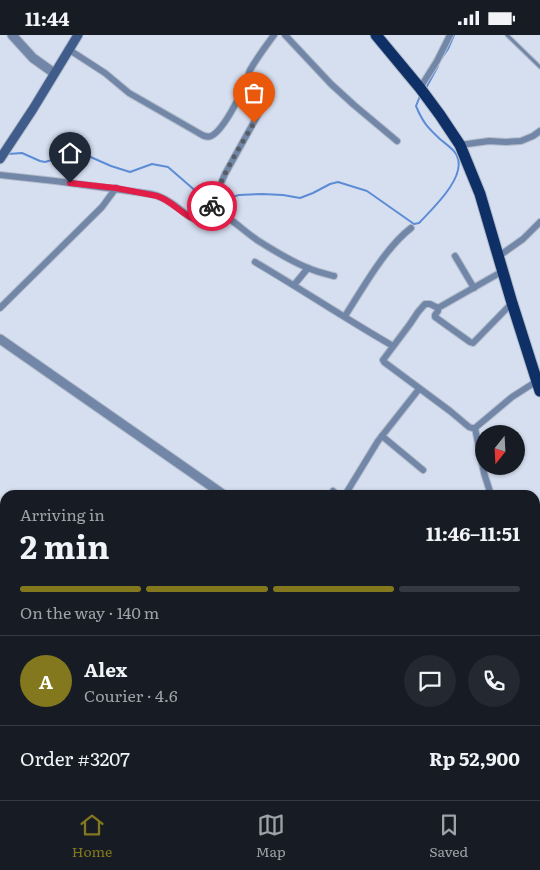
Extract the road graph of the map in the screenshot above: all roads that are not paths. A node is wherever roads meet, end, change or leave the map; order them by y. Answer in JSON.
{"nodes":[{"id":1,"x":12,"y":35,"type":"edge"},
{"id":2,"x":78,"y":35,"type":"edge"},
{"id":3,"x":274,"y":35,"type":"edge"},
{"id":4,"x":285,"y":35,"type":"edge"},
{"id":5,"x":376,"y":35,"type":"edge"},
{"id":6,"x":450,"y":35,"type":"edge"},
{"id":7,"x":507,"y":35,"type":"edge"},
{"id":8,"x":68,"y":49,"type":"junction"},
{"id":9,"x":540,"y":67,"type":"edge"},
{"id":10,"x":54,"y":73,"type":"junction"},
{"id":11,"x":422,"y":91,"type":"junction"},
{"id":12,"x":260,"y":111,"type":"dead end"},
{"id":13,"x":540,"y":131,"type":"edge"},
{"id":14,"x":397,"y":141,"type":"dead end"},
{"id":15,"x":460,"y":145,"type":"junction"},
{"id":16,"x":0,"y":159,"type":"edge"},
{"id":17,"x":0,"y":175,"type":"edge"},
{"id":18,"x":116,"y":188,"type":"junction"},
{"id":19,"x":211,"y":208,"type":"junction"},
{"id":20,"x":540,"y":222,"type":"edge"},
{"id":21,"x":411,"y":228,"type":"dead end"},
{"id":22,"x":455,"y":256,"type":"dead end"},
{"id":23,"x":499,"y":256,"type":"junction"},
{"id":24,"x":255,"y":262,"type":"dead end"},
{"id":25,"x":308,"y":268,"type":"junction"},
{"id":26,"x":503,"y":271,"type":"junction"},
{"id":27,"x":334,"y":276,"type":"dead end"},
{"id":28,"x":294,"y":285,"type":"junction"},
{"id":29,"x":474,"y":288,"type":"junction"},
{"id":30,"x":512,"y":303,"type":"junction"},
{"id":31,"x":0,"y":308,"type":"edge"},
{"id":32,"x":438,"y":309,"type":"junction"},
{"id":33,"x":345,"y":316,"type":"junction"},
{"id":34,"x":0,"y":339,"type":"edge"},
{"id":35,"x":393,"y":345,"type":"junction"},
{"id":36,"x":538,"y":379,"type":"edge"},
{"id":37,"x":419,"y":389,"type":"junction"},
{"id":38,"x":474,"y":427,"type":"junction"},
{"id":39,"x":382,"y":436,"type":"junction"},
{"id":40,"x":423,"y":470,"type":"dead end"},
{"id":41,"x":217,"y":490,"type":"edge"},
{"id":42,"x":347,"y":490,"type":"edge"},
{"id":43,"x":489,"y":490,"type":"edge"}],
"edges":[{"from":1,"to":10,"type":"street"},
{"from":2,"to":8,"type":"main road"},
{"from":3,"to":8,"type":"street"},
{"from":4,"to":14,"type":"street"},
{"from":5,"to":11,"type":"highway"},
{"from":6,"to":11,"type":"street"},
{"from":7,"to":9,"type":"lane"},
{"from":8,"to":10,"type":"main road"},
{"from":10,"to":16,"type":"main road"},
{"from":11,"to":15,"type":"highway"},
{"from":12,"to":19,"type":"street"},
{"from":13,"to":15,"type":"street"},
{"from":15,"to":23,"type":"highway"},
{"from":17,"to":18,"type":"street"},
{"from":18,"to":19,"type":"street"},
{"from":18,"to":31,"type":"street"},
{"from":19,"to":25,"type":"street"},
{"from":20,"to":23,"type":"street"},
{"from":21,"to":33,"type":"street"},
{"from":22,"to":29,"type":"street"},
{"from":23,"to":26,"type":"highway"},
{"from":24,"to":28,"type":"street"},
{"from":25,"to":27,"type":"street"},
{"from":25,"to":28,"type":"street"},
{"from":26,"to":29,"type":"street"},
{"from":26,"to":30,"type":"highway"},
{"from":28,"to":33,"type":"street"},
{"from":29,"to":32,"type":"street"},
{"from":30,"to":32,"type":"street"},
{"from":30,"to":36,"type":"highway"},
{"from":32,"to":35,"type":"street"},
{"from":33,"to":35,"type":"street"},
{"from":34,"to":41,"type":"street"},
{"from":35,"to":37,"type":"street"},
{"from":36,"to":38,"type":"street"},
{"from":37,"to":38,"type":"street"},
{"from":37,"to":39,"type":"street"},
{"from":38,"to":43,"type":"street"},
{"from":39,"to":40,"type":"street"},
{"from":39,"to":42,"type":"street"}]}
